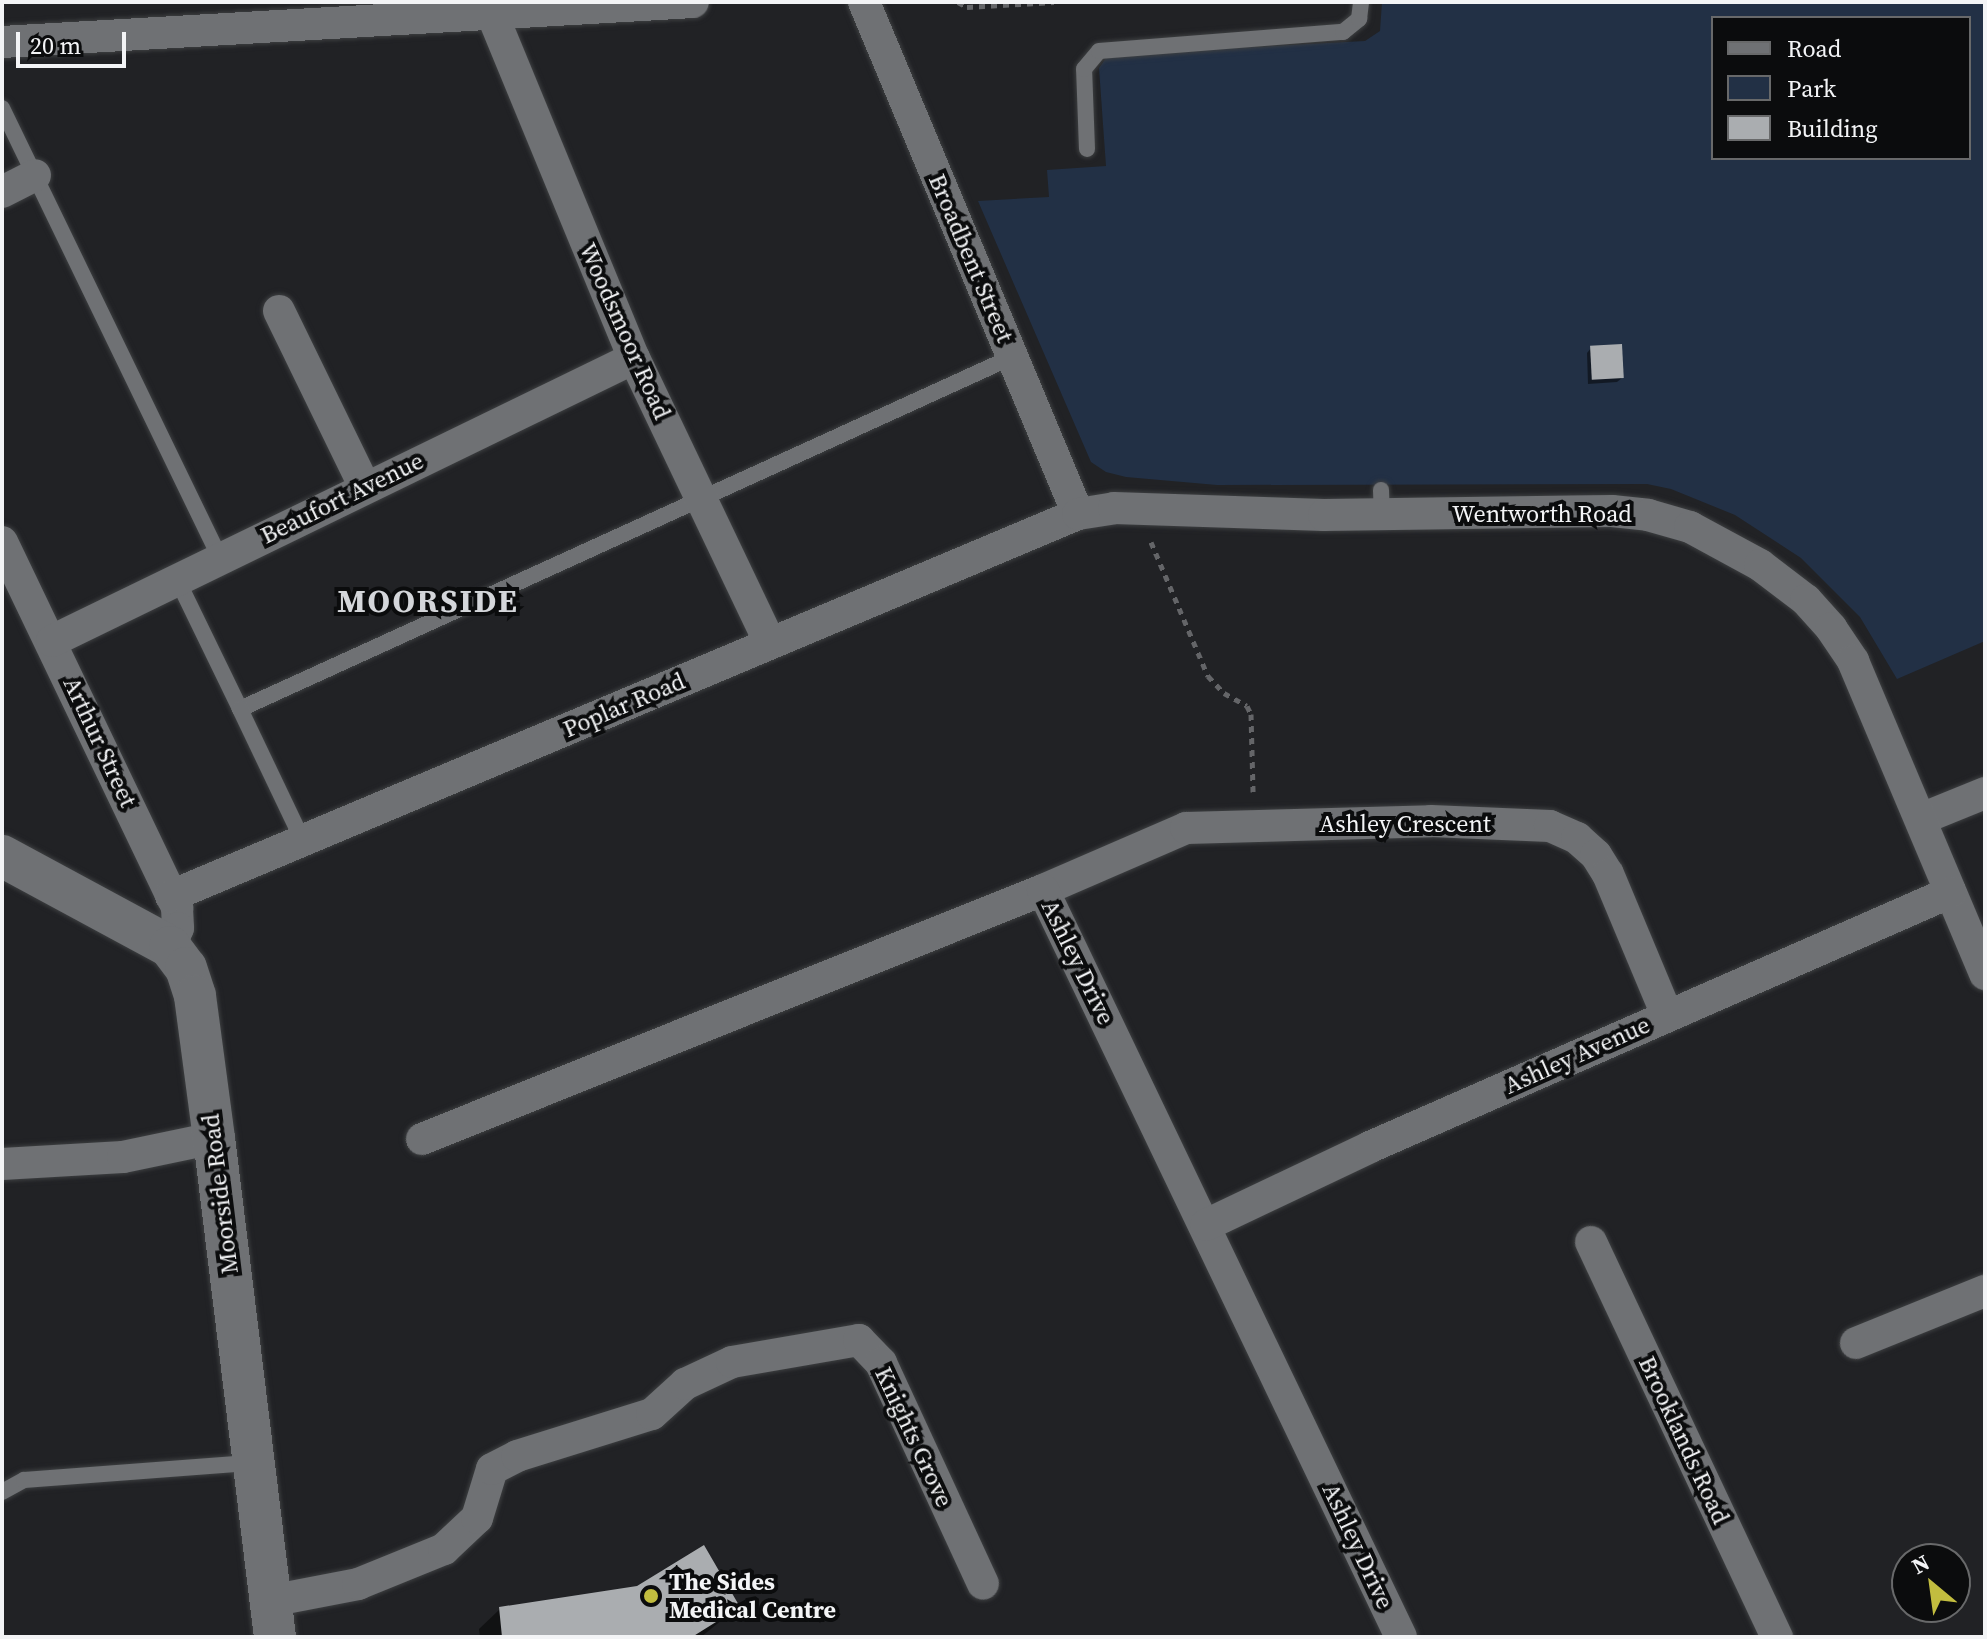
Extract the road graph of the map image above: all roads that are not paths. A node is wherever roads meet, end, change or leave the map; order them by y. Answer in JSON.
{"nodes":[{"id":1,"x":693,"y":2,"type":"edge"},
{"id":2,"x":864,"y":2,"type":"edge"},
{"id":3,"x":1361,"y":2,"type":"edge"},
{"id":4,"x":492,"y":14,"type":"junction"},
{"id":5,"x":2,"y":42,"type":"edge"},
{"id":6,"x":2,"y":108,"type":"edge"},
{"id":7,"x":1087,"y":149,"type":"dead end"},
{"id":8,"x":35,"y":175,"type":"junction"},
{"id":9,"x":2,"y":192,"type":"edge"},
{"id":10,"x":279,"y":311,"type":"dead end"},
{"id":11,"x":1012,"y":357,"type":"junction"},
{"id":12,"x":634,"y":358,"type":"junction"},
{"id":13,"x":365,"y":487,"type":"junction"},
{"id":14,"x":701,"y":499,"type":"junction"},
{"id":15,"x":1078,"y":514,"type":"junction"},
{"id":16,"x":2,"y":542,"type":"edge"},
{"id":17,"x":220,"y":558,"type":"junction"},
{"id":18,"x":177,"y":579,"type":"junction"},
{"id":19,"x":52,"y":641,"type":"junction"},
{"id":20,"x":770,"y":643,"type":"junction"},
{"id":21,"x":240,"y":709,"type":"junction"},
{"id":22,"x":1985,"y":793,"type":"edge"},
{"id":23,"x":1921,"y":819,"type":"junction"},
{"id":24,"x":303,"y":841,"type":"junction"},
{"id":25,"x":2,"y":856,"type":"edge"},
{"id":26,"x":1043,"y":890,"type":"junction"},
{"id":27,"x":1951,"y":892,"type":"junction"},
{"id":28,"x":171,"y":896,"type":"junction"},
{"id":29,"x":170,"y":947,"type":"junction"},
{"id":30,"x":1985,"y":974,"type":"edge"},
{"id":31,"x":1667,"y":1015,"type":"junction"},
{"id":32,"x":214,"y":1138,"type":"junction"},
{"id":33,"x":422,"y":1139,"type":"dead end"},
{"id":34,"x":2,"y":1164,"type":"edge"},
{"id":35,"x":1206,"y":1225,"type":"junction"},
{"id":36,"x":1591,"y":1242,"type":"dead end"},
{"id":37,"x":1985,"y":1291,"type":"edge"},
{"id":38,"x":1856,"y":1343,"type":"dead end"},
{"id":39,"x":252,"y":1463,"type":"junction"},
{"id":40,"x":2,"y":1492,"type":"edge"},
{"id":41,"x":983,"y":1584,"type":"dead end"},
{"id":42,"x":273,"y":1619,"type":"edge"},
{"id":43,"x":1401,"y":1637,"type":"edge"},
{"id":44,"x":1777,"y":1637,"type":"edge"}],
"edges":[{"from":1,"to":4,"type":"street"},
{"from":2,"to":11,"type":"street","name":"Broadbent Street"},
{"from":3,"to":7,"type":"lane"},
{"from":4,"to":5,"type":"street"},
{"from":4,"to":12,"type":"street","name":"Woodsmoor Road"},
{"from":6,"to":8,"type":"lane"},
{"from":8,"to":9,"type":"street"},
{"from":8,"to":17,"type":"lane"},
{"from":10,"to":13,"type":"street"},
{"from":11,"to":14,"type":"lane"},
{"from":11,"to":15,"type":"street","name":"Broadbent Street"},
{"from":12,"to":13,"type":"street","name":"Beaufort Avenue"},
{"from":12,"to":14,"type":"street","name":"Woodsmoor Road"},
{"from":13,"to":17,"type":"street","name":"Beaufort Avenue"},
{"from":14,"to":20,"type":"street","name":"Woodsmoor Road"},
{"from":14,"to":21,"type":"lane"},
{"from":15,"to":20,"type":"street","name":"Poplar Road"},
{"from":15,"to":23,"type":"street","name":"Wentworth Road"},
{"from":16,"to":19,"type":"street","name":"Arthur Street"},
{"from":17,"to":18,"type":"street","name":"Beaufort Avenue"},
{"from":18,"to":19,"type":"street","name":"Beaufort Avenue"},
{"from":18,"to":21,"type":"lane"},
{"from":19,"to":28,"type":"street","name":"Arthur Street"},
{"from":20,"to":24,"type":"street","name":"Poplar Road"},
{"from":21,"to":24,"type":"lane"},
{"from":22,"to":23,"type":"street"},
{"from":23,"to":27,"type":"street","name":"Wentworth Road"},
{"from":24,"to":28,"type":"street","name":"Poplar Road"},
{"from":25,"to":29,"type":"street"},
{"from":26,"to":31,"type":"street","name":"Ashley Crescent"},
{"from":26,"to":33,"type":"street","name":"Ashley Drive"},
{"from":26,"to":35,"type":"street","name":"Ashley Drive"},
{"from":27,"to":30,"type":"street","name":"Wentworth Road"},
{"from":27,"to":31,"type":"street","name":"Ashley Avenue"},
{"from":28,"to":29,"type":"street","name":"Arthur Street"},
{"from":29,"to":32,"type":"street","name":"Moorside Road"},
{"from":31,"to":35,"type":"street","name":"Ashley Avenue"},
{"from":32,"to":34,"type":"street"},
{"from":32,"to":39,"type":"street","name":"Moorside Road"},
{"from":35,"to":43,"type":"street","name":"Ashley Drive"},
{"from":36,"to":44,"type":"street","name":"Brooklands Road"},
{"from":37,"to":38,"type":"street"},
{"from":39,"to":40,"type":"lane"},
{"from":39,"to":42,"type":"street","name":"Moorside Road"},
{"from":41,"to":42,"type":"street","name":"Knights Grove"}]}
